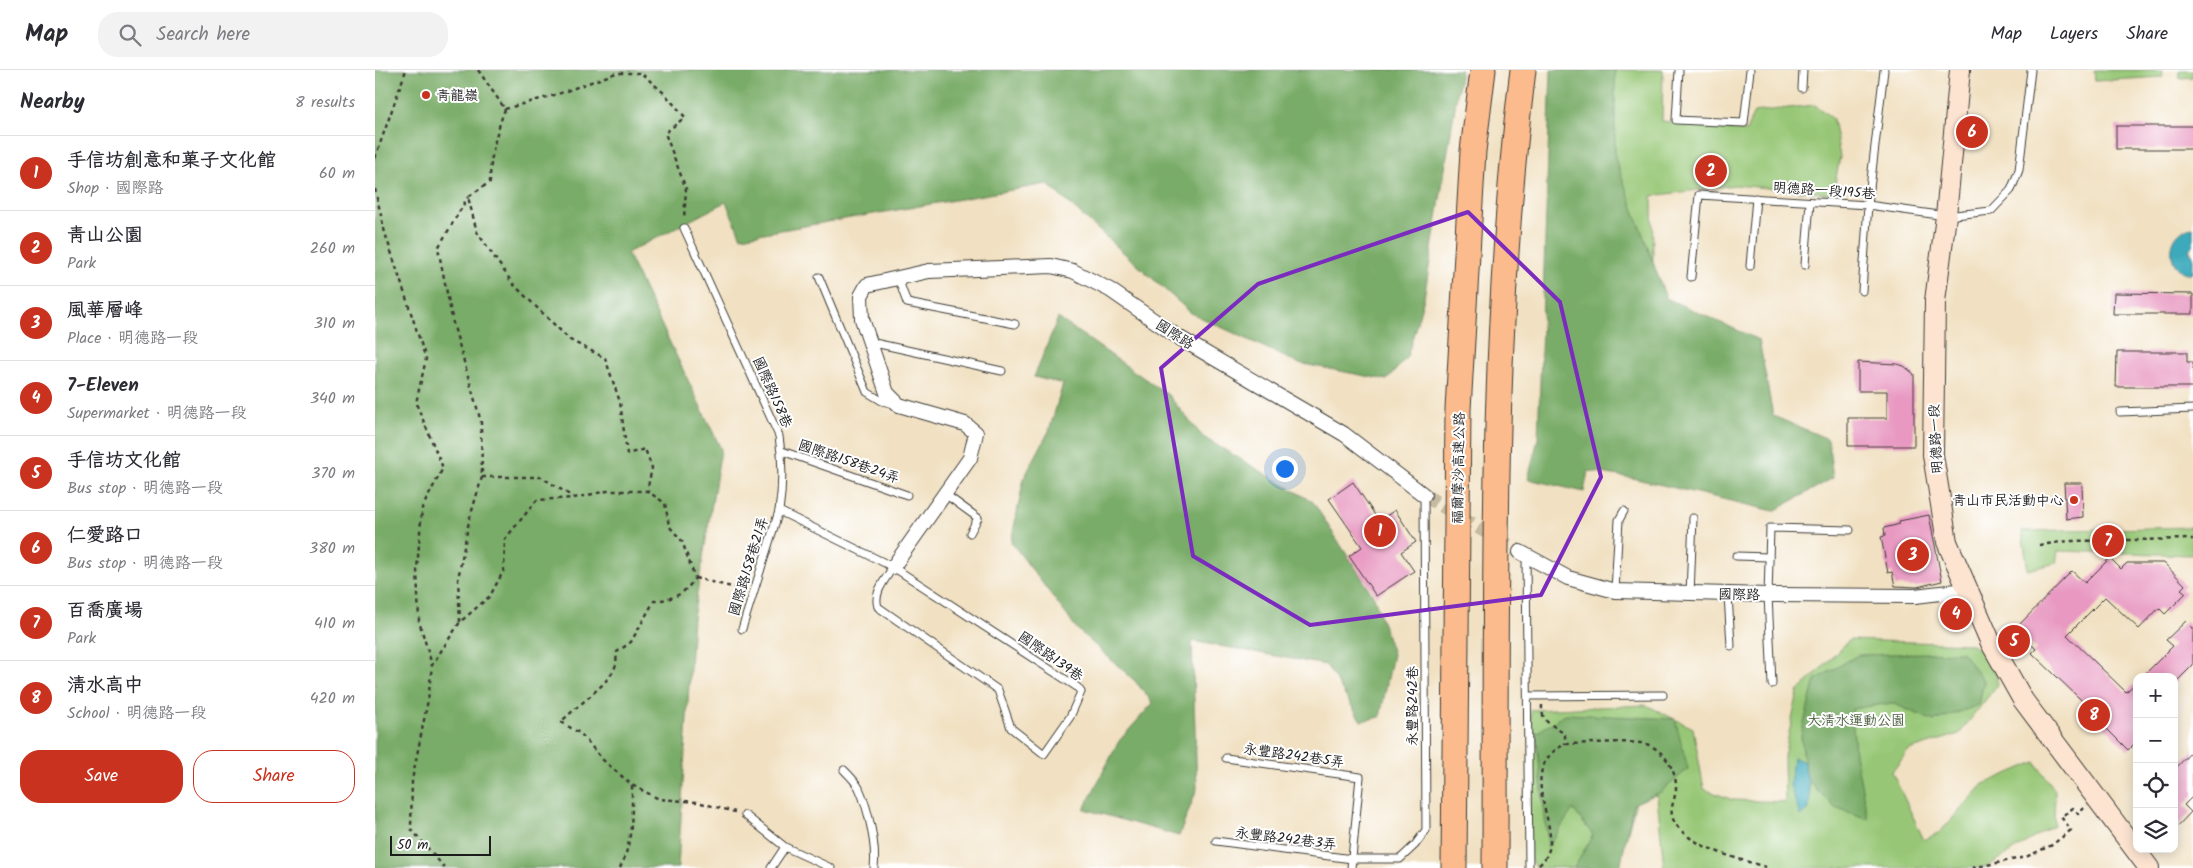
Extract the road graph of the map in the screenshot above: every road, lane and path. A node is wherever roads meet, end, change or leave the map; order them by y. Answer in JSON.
{"nodes":[{"id":1,"x":406,"y":70,"type":"edge"},
{"id":2,"x":478,"y":70,"type":"edge"},
{"id":3,"x":1483,"y":70,"type":"edge"},
{"id":4,"x":1523,"y":70,"type":"edge"},
{"id":5,"x":1679,"y":70,"type":"edge"},
{"id":6,"x":1750,"y":70,"type":"edge"},
{"id":7,"x":1803,"y":70,"type":"edge"},
{"id":8,"x":1884,"y":70,"type":"edge"},
{"id":9,"x":1960,"y":70,"type":"edge"},
{"id":10,"x":2031,"y":70,"type":"edge"},
{"id":11,"x":1801,"y":88,"type":"dead end"},
{"id":12,"x":505,"y":109,"type":"junction"},
{"id":13,"x":375,"y":158,"type":"edge"},
{"id":14,"x":375,"y":189,"type":"edge"},
{"id":15,"x":468,"y":197,"type":"junction"},
{"id":16,"x":1756,"y":198,"type":"junction"},
{"id":17,"x":1809,"y":202,"type":"junction"},
{"id":18,"x":1868,"y":205,"type":"junction"},
{"id":19,"x":1946,"y":216,"type":"junction"},
{"id":20,"x":684,"y":228,"type":"joint"},
{"id":21,"x":1805,"y":265,"type":"dead end"},
{"id":22,"x":1750,"y":266,"type":"dead end"},
{"id":23,"x":819,"y":277,"type":"dead end"},
{"id":24,"x":1691,"y":277,"type":"dead end"},
{"id":25,"x":898,"y":278,"type":"junction"},
{"id":26,"x":1862,"y":291,"type":"dead end"},
{"id":27,"x":1015,"y":324,"type":"dead end"},
{"id":28,"x":870,"y":342,"type":"junction"},
{"id":29,"x":1002,"y":371,"type":"dead end"},
{"id":30,"x":899,"y":405,"type":"junction"},
{"id":31,"x":2193,"y":409,"type":"edge"},
{"id":32,"x":2120,"y":412,"type":"dead end"},
{"id":33,"x":782,"y":451,"type":"junction"},
{"id":34,"x":482,"y":477,"type":"junction"},
{"id":35,"x":647,"y":491,"type":"junction"},
{"id":36,"x":945,"y":494,"type":"junction"},
{"id":37,"x":907,"y":495,"type":"dead end"},
{"id":38,"x":1425,"y":495,"type":"joint"},
{"id":39,"x":575,"y":498,"type":"junction"},
{"id":40,"x":779,"y":511,"type":"junction"},
{"id":41,"x":1624,"y":511,"type":"dead end"},
{"id":42,"x":1693,"y":518,"type":"dead end"},
{"id":43,"x":1850,"y":530,"type":"dead end"},
{"id":44,"x":970,"y":533,"type":"dead end"},
{"id":45,"x":2193,"y":539,"type":"edge"},
{"id":46,"x":2039,"y":545,"type":"dead end"},
{"id":47,"x":1523,"y":554,"type":"joint"},
{"id":48,"x":1736,"y":556,"type":"dead end"},
{"id":49,"x":1769,"y":557,"type":"junction"},
{"id":50,"x":893,"y":567,"type":"junction"},
{"id":51,"x":695,"y":578,"type":"junction"},
{"id":52,"x":1967,"y":590,"type":"junction"},
{"id":53,"x":1615,"y":591,"type":"junction"},
{"id":54,"x":752,"y":592,"type":"junction"},
{"id":55,"x":1690,"y":594,"type":"junction"},
{"id":56,"x":1728,"y":594,"type":"junction"},
{"id":57,"x":1768,"y":595,"type":"junction"},
{"id":58,"x":460,"y":622,"type":"junction"},
{"id":59,"x":742,"y":629,"type":"dead end"},
{"id":60,"x":1731,"y":646,"type":"dead end"},
{"id":61,"x":433,"y":665,"type":"junction"},
{"id":62,"x":1772,"y":684,"type":"dead end"},
{"id":63,"x":1663,"y":695,"type":"dead end"},
{"id":64,"x":1528,"y":696,"type":"junction"},
{"id":65,"x":1543,"y":696,"type":"junction"},
{"id":66,"x":1565,"y":744,"type":"junction"},
{"id":67,"x":1226,"y":758,"type":"dead end"},
{"id":68,"x":845,"y":770,"type":"dead end"},
{"id":69,"x":632,"y":785,"type":"junction"},
{"id":70,"x":2095,"y":799,"type":"junction"},
{"id":71,"x":745,"y":815,"type":"joint"},
{"id":72,"x":1216,"y":842,"type":"dead end"},
{"id":73,"x":785,"y":847,"type":"junction"},
{"id":74,"x":1353,"y":859,"type":"junction"},
{"id":75,"x":1528,"y":865,"type":"edge"},
{"id":76,"x":1764,"y":867,"type":"edge"},
{"id":77,"x":445,"y":868,"type":"edge"},
{"id":78,"x":620,"y":868,"type":"edge"},
{"id":79,"x":771,"y":868,"type":"edge"},
{"id":80,"x":831,"y":868,"type":"edge"},
{"id":81,"x":874,"y":868,"type":"edge"},
{"id":82,"x":1351,"y":868,"type":"edge"},
{"id":83,"x":1454,"y":868,"type":"edge"},
{"id":84,"x":1495,"y":868,"type":"edge"},
{"id":85,"x":1769,"y":868,"type":"edge"},
{"id":86,"x":1972,"y":868,"type":"edge"},
{"id":87,"x":2149,"y":868,"type":"edge"}],
"edges":[{"from":1,"to":13,"type":"path"},
{"from":2,"to":12,"type":"path"},
{"from":3,"to":83,"type":"highway","name":"福爾摩沙高速公路"},
{"from":4,"to":84,"type":"highway"},
{"from":5,"to":6,"type":"lane"},
{"from":7,"to":11,"type":"lane"},
{"from":8,"to":18,"type":"lane"},
{"from":9,"to":19,"type":"street","name":"明德路一段"},
{"from":10,"to":19,"type":"lane","name":"明德路一段195巷"},
{"from":12,"to":15,"type":"path"},
{"from":12,"to":20,"type":"path"},
{"from":14,"to":61,"type":"path"},
{"from":15,"to":34,"type":"path"},
{"from":15,"to":35,"type":"path"},
{"from":16,"to":17,"type":"lane","name":"明德路一段195巷"},
{"from":16,"to":22,"type":"lane"},
{"from":16,"to":24,"type":"lane","name":"明德路一段195巷"},
{"from":17,"to":18,"type":"lane","name":"明德路一段195巷"},
{"from":17,"to":21,"type":"lane"},
{"from":18,"to":19,"type":"lane","name":"明德路一段195巷"},
{"from":18,"to":26,"type":"lane"},
{"from":19,"to":52,"type":"street","name":"明德路一段"},
{"from":20,"to":33,"type":"lane","name":"國際路158巷"},
{"from":23,"to":30,"type":"lane"},
{"from":25,"to":27,"type":"lane"},
{"from":25,"to":28,"type":"street","name":"國際路"},
{"from":25,"to":38,"type":"street","name":"國際路"},
{"from":28,"to":29,"type":"lane"},
{"from":28,"to":30,"type":"street","name":"國際路"},
{"from":30,"to":36,"type":"street"},
{"from":31,"to":32,"type":"lane"},
{"from":33,"to":37,"type":"lane","name":"國際路158巷24弄"},
{"from":33,"to":40,"type":"lane","name":"國際路158巷"},
{"from":34,"to":39,"type":"path"},
{"from":34,"to":58,"type":"path"},
{"from":35,"to":39,"type":"path"},
{"from":35,"to":51,"type":"path"},
{"from":36,"to":44,"type":"lane"},
{"from":36,"to":50,"type":"street"},
{"from":38,"to":74,"type":"lane","name":"永豐路242巷"},
{"from":39,"to":58,"type":"path"},
{"from":40,"to":50,"type":"lane"},
{"from":40,"to":54,"type":"lane","name":"國際路158巷21弄"},
{"from":41,"to":53,"type":"lane"},
{"from":42,"to":55,"type":"lane"},
{"from":43,"to":49,"type":"lane"},
{"from":45,"to":46,"type":"path"},
{"from":47,"to":53,"type":"street","name":"國際路"},
{"from":47,"to":64,"type":"lane"},
{"from":48,"to":49,"type":"lane"},
{"from":49,"to":57,"type":"lane"},
{"from":50,"to":50,"type":"lane","name":"國際路139巷"},
{"from":51,"to":54,"type":"path"},
{"from":51,"to":69,"type":"path"},
{"from":52,"to":57,"type":"street","name":"國際路"},
{"from":52,"to":70,"type":"street","name":"明德路一段"},
{"from":53,"to":55,"type":"street","name":"國際路"},
{"from":54,"to":59,"type":"lane","name":"國際路158巷21弄"},
{"from":55,"to":56,"type":"street","name":"國際路"},
{"from":56,"to":57,"type":"street","name":"國際路"},
{"from":56,"to":60,"type":"lane"},
{"from":57,"to":62,"type":"lane"},
{"from":58,"to":61,"type":"path"},
{"from":61,"to":77,"type":"path"},
{"from":63,"to":65,"type":"lane"},
{"from":64,"to":65,"type":"lane"},
{"from":64,"to":75,"type":"lane"},
{"from":65,"to":66,"type":"path"},
{"from":66,"to":75,"type":"path"},
{"from":66,"to":76,"type":"path"},
{"from":67,"to":74,"type":"lane","name":"永豐路242巷5弄"},
{"from":68,"to":81,"type":"lane"},
{"from":69,"to":71,"type":"path"},
{"from":69,"to":78,"type":"path"},
{"from":70,"to":86,"type":"path"},
{"from":70,"to":87,"type":"street","name":"明德路一段"},
{"from":71,"to":73,"type":"lane"},
{"from":72,"to":74,"type":"lane","name":"永豐路242巷3弄"},
{"from":73,"to":79,"type":"lane"},
{"from":73,"to":80,"type":"lane"},
{"from":74,"to":82,"type":"lane"},
{"from":76,"to":85,"type":"path"}]}
